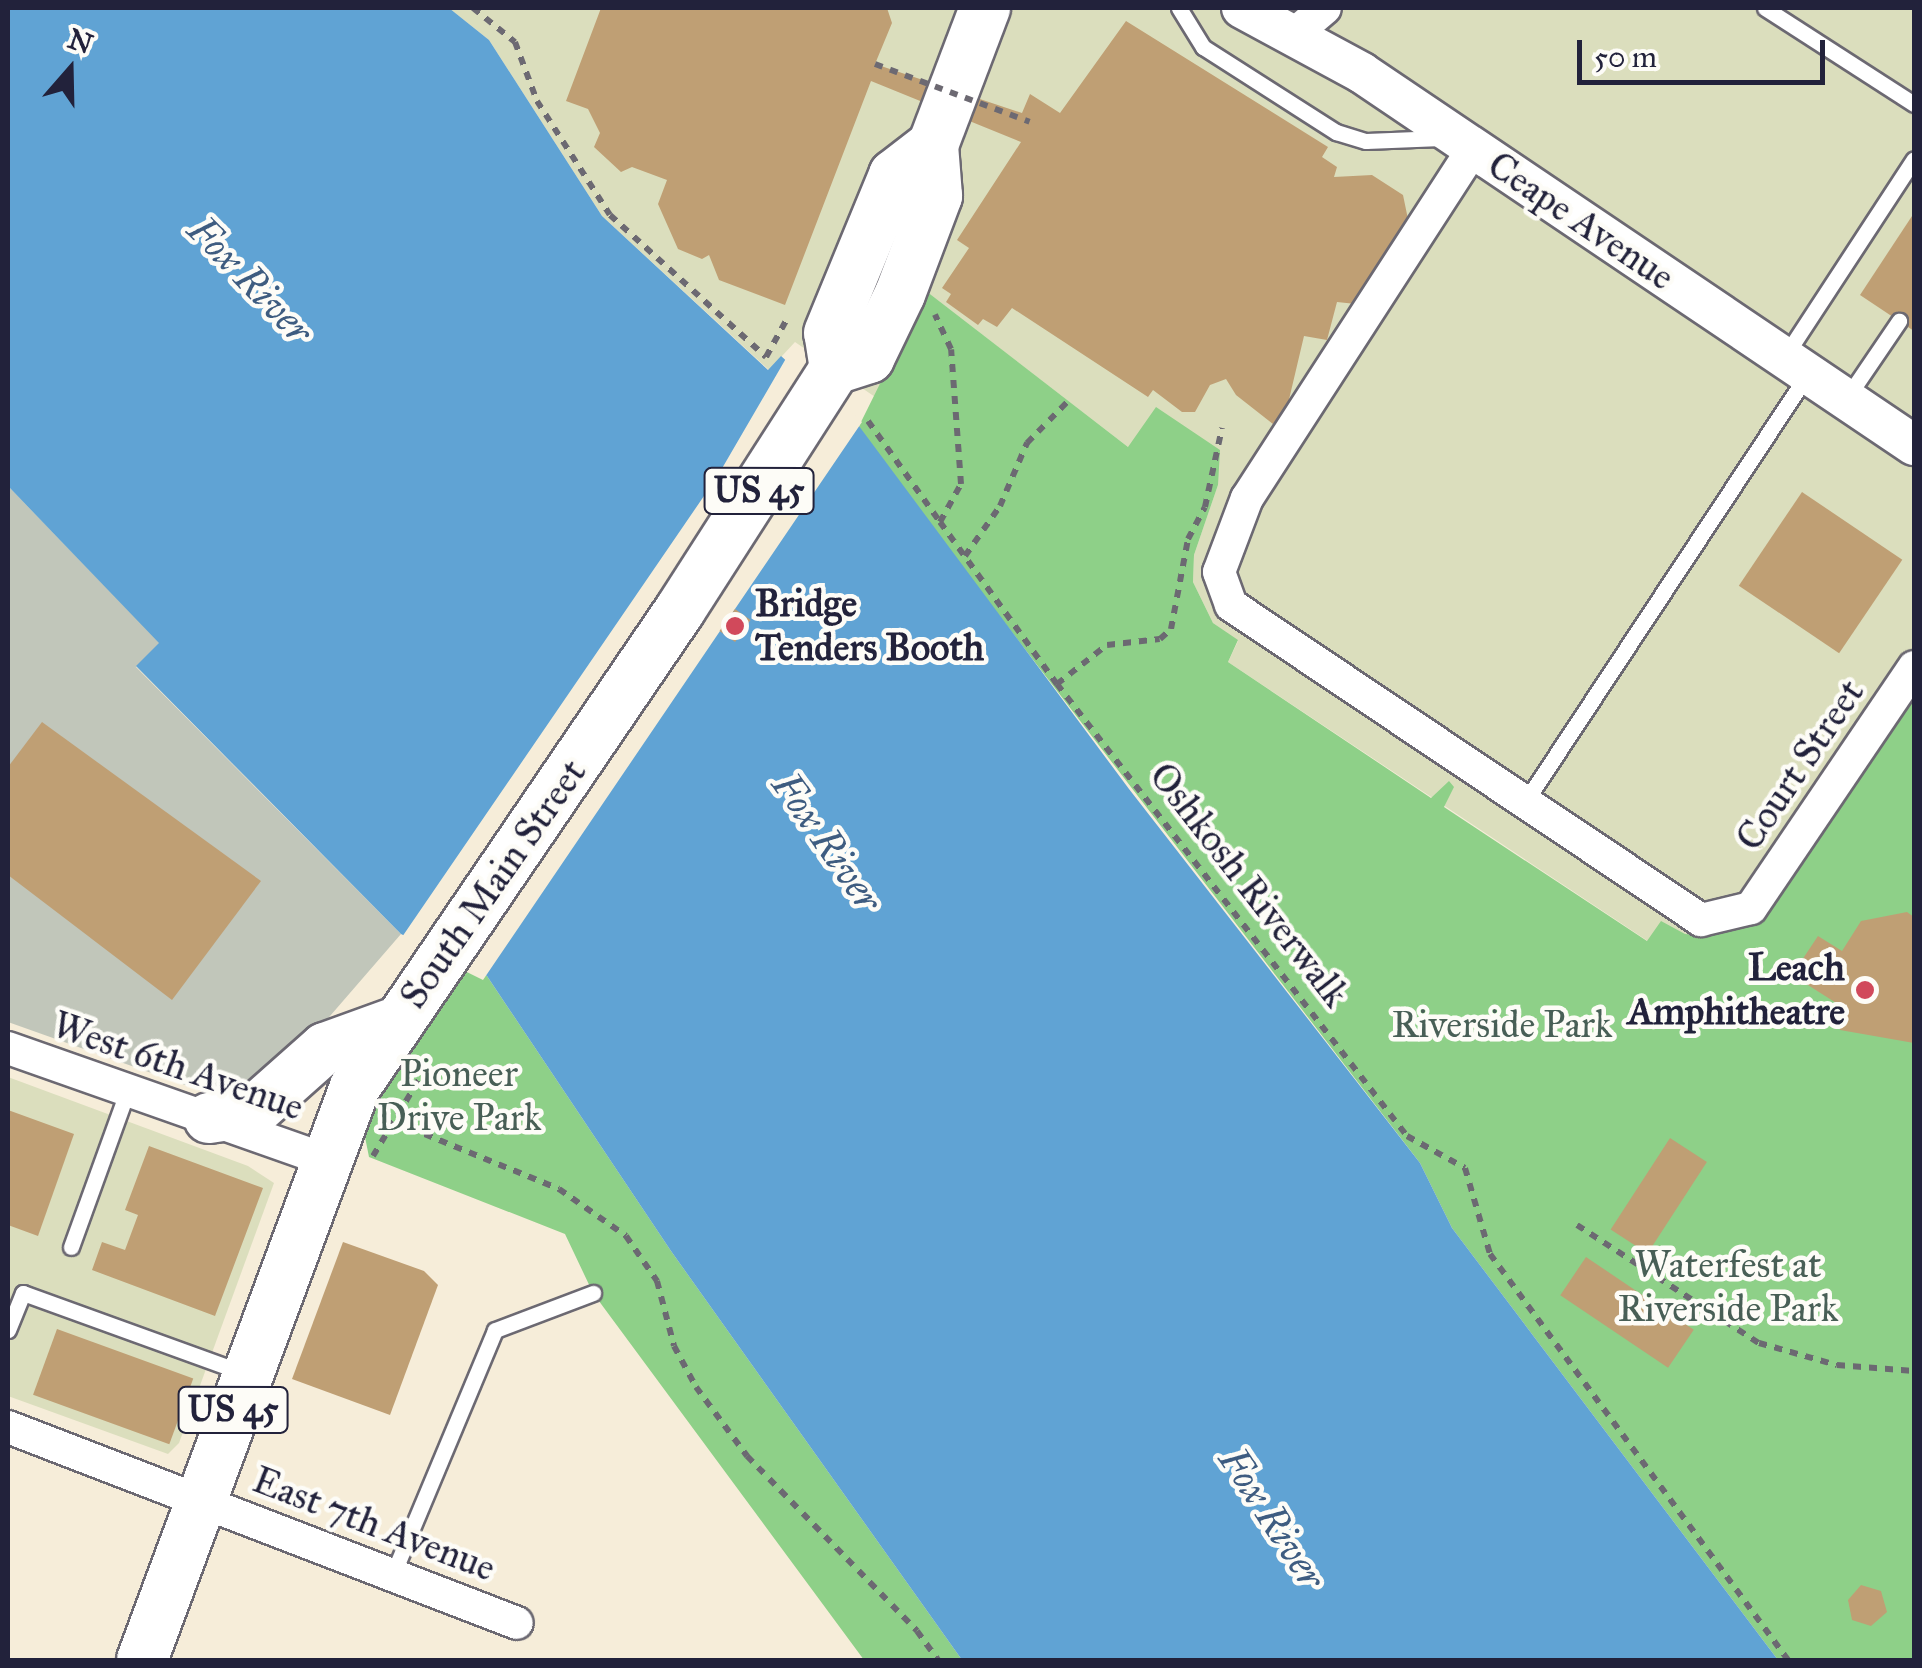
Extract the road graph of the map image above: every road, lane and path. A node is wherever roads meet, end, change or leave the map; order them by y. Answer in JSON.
{"nodes":[{"id":1,"x":473,"y":8,"type":"edge"},
{"id":2,"x":1020,"y":8,"type":"edge"},
{"id":3,"x":1178,"y":8,"type":"edge"},
{"id":4,"x":1242,"y":8,"type":"edge"},
{"id":5,"x":1325,"y":8,"type":"edge"},
{"id":6,"x":1766,"y":8,"type":"edge"},
{"id":7,"x":1296,"y":22,"type":"edge"},
{"id":8,"x":978,"y":27,"type":"edge"},
{"id":9,"x":876,"y":64,"type":"dead end"},
{"id":10,"x":1914,"y":104,"type":"edge"},
{"id":11,"x":1030,"y":122,"type":"dead end"},
{"id":12,"x":1465,"y":143,"type":"junction"},
{"id":13,"x":1914,"y":159,"type":"edge"},
{"id":14,"x":794,"y":302,"type":"dead end"},
{"id":15,"x":924,"y":308,"type":"dead end"},
{"id":16,"x":1899,"y":320,"type":"dead end"},
{"id":17,"x":1796,"y":366,"type":"junction"},
{"id":18,"x":1071,"y":398,"type":"dead end"},
{"id":19,"x":1846,"y":400,"type":"junction"},
{"id":20,"x":868,"y":421,"type":"dead end"},
{"id":21,"x":1222,"y":428,"type":"dead end"},
{"id":22,"x":1914,"y":445,"type":"edge"},
{"id":23,"x":940,"y":522,"type":"junction"},
{"id":24,"x":965,"y":556,"type":"junction"},
{"id":25,"x":1914,"y":667,"type":"edge"},
{"id":26,"x":1057,"y":684,"type":"junction"},
{"id":27,"x":1522,"y":805,"type":"junction"},
{"id":28,"x":397,"y":1022,"type":"junction"},
{"id":29,"x":8,"y":1048,"type":"edge"},
{"id":30,"x":127,"y":1092,"type":"junction"},
{"id":31,"x":209,"y":1118,"type":"junction"},
{"id":32,"x":395,"y":1122,"type":"dead end"},
{"id":33,"x":323,"y":1159,"type":"junction"},
{"id":34,"x":1576,"y":1226,"type":"dead end"},
{"id":35,"x":71,"y":1247,"type":"dead end"},
{"id":36,"x":593,"y":1293,"type":"dead end"},
{"id":37,"x":8,"y":1330,"type":"edge"},
{"id":38,"x":1914,"y":1372,"type":"edge"},
{"id":39,"x":246,"y":1374,"type":"junction"},
{"id":40,"x":9,"y":1422,"type":"edge"},
{"id":41,"x":202,"y":1499,"type":"junction"},
{"id":42,"x":393,"y":1574,"type":"junction"},
{"id":43,"x":517,"y":1623,"type":"dead end"},
{"id":44,"x":142,"y":1660,"type":"edge"},
{"id":45,"x":938,"y":1660,"type":"edge"},
{"id":46,"x":1788,"y":1660,"type":"edge"}],
"edges":[{"from":1,"to":14,"type":"path"},
{"from":2,"to":8,"type":"main road"},
{"from":3,"to":12,"type":"lane"},
{"from":4,"to":7,"type":"street","name":"Ceape Avenue"},
{"from":5,"to":7,"type":"street"},
{"from":6,"to":10,"type":"lane"},
{"from":7,"to":12,"type":"street","name":"Ceape Avenue"},
{"from":8,"to":28,"type":"main road","name":"South Main Street","number":"US 45"},
{"from":9,"to":11,"type":"path","bridge":true},
{"from":12,"to":17,"type":"street","name":"Ceape Avenue"},
{"from":12,"to":27,"type":"street"},
{"from":13,"to":17,"type":"lane"},
{"from":15,"to":23,"type":"path"},
{"from":16,"to":19,"type":"lane"},
{"from":17,"to":19,"type":"street","name":"Ceape Avenue"},
{"from":17,"to":27,"type":"lane"},
{"from":18,"to":24,"type":"path"},
{"from":19,"to":22,"type":"street","name":"Ceape Avenue"},
{"from":20,"to":23,"type":"path","name":"Oshkosh Riverwalk"},
{"from":21,"to":26,"type":"path"},
{"from":23,"to":24,"type":"path","name":"Oshkosh Riverwalk"},
{"from":24,"to":26,"type":"path","name":"Oshkosh Riverwalk"},
{"from":25,"to":27,"type":"street","name":"Court Street"},
{"from":26,"to":46,"type":"path","name":"Oshkosh Riverwalk"},
{"from":28,"to":31,"type":"main road"},
{"from":28,"to":33,"type":"main road","name":"South Main Street","number":"US 45"},
{"from":29,"to":30,"type":"street","name":"West 6th Avenue"},
{"from":30,"to":31,"type":"street","name":"West 6th Avenue"},
{"from":30,"to":35,"type":"lane"},
{"from":31,"to":33,"type":"street","name":"West 6th Avenue"},
{"from":32,"to":45,"type":"path"},
{"from":33,"to":39,"type":"main road","name":"South Main Street","number":"US 45"},
{"from":34,"to":38,"type":"path"},
{"from":36,"to":42,"type":"lane"},
{"from":37,"to":39,"type":"lane"},
{"from":39,"to":41,"type":"main road","name":"South Main Street","number":"US 45"},
{"from":40,"to":41,"type":"street","name":"East 7th Avenue"},
{"from":41,"to":42,"type":"street","name":"East 7th Avenue"},
{"from":41,"to":44,"type":"main road","name":"South Main Street","number":"US 45"},
{"from":42,"to":43,"type":"street","name":"East 7th Avenue"}]}
